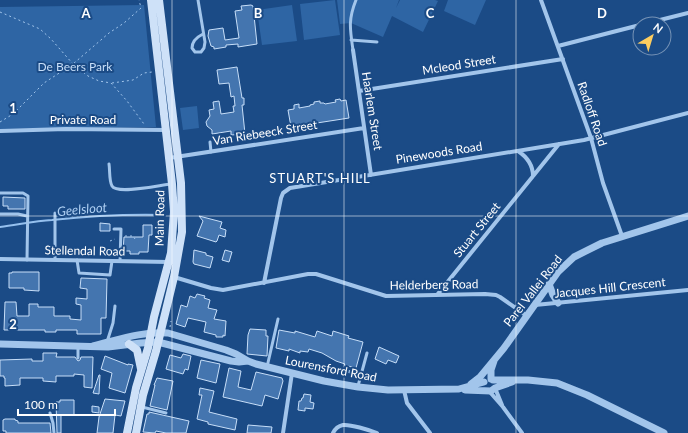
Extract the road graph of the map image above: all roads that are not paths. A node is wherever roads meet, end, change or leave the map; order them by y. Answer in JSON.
{"nodes":[{"id":1,"x":151,"y":0,"type":"edge"},
{"id":2,"x":160,"y":0,"type":"edge"},
{"id":3,"x":198,"y":0,"type":"edge"},
{"id":4,"x":356,"y":0,"type":"edge"},
{"id":5,"x":541,"y":0,"type":"edge"},
{"id":6,"x":688,"y":13,"type":"edge"},
{"id":7,"x":672,"y":17,"type":"edge"},
{"id":8,"x":632,"y":27,"type":"edge"},
{"id":9,"x":203,"y":34,"type":"junction"},
{"id":10,"x":351,"y":40,"type":"junction"},
{"id":11,"x":377,"y":42,"type":"dead end"},
{"id":12,"x":558,"y":46,"type":"junction"},
{"id":13,"x":353,"y":50,"type":"joint"},
{"id":14,"x":562,"y":59,"type":"junction"},
{"id":15,"x":359,"y":91,"type":"junction"},
{"id":16,"x":688,"y":113,"type":"edge"},
{"id":17,"x":364,"y":128,"type":"junction"},
{"id":18,"x":166,"y":130,"type":"junction"},
{"id":19,"x":0,"y":131,"type":"edge"},
{"id":20,"x":591,"y":138,"type":"junction"},
{"id":21,"x":210,"y":142,"type":"dead end"},
{"id":22,"x":559,"y":144,"type":"junction"},
{"id":23,"x":517,"y":151,"type":"junction"},
{"id":24,"x":211,"y":152,"type":"junction"},
{"id":25,"x":178,"y":157,"type":"junction"},
{"id":26,"x":169,"y":158,"type":"junction"},
{"id":27,"x":110,"y":164,"type":"dead end"},
{"id":28,"x":371,"y":174,"type":"junction"},
{"id":29,"x":533,"y":177,"type":"junction"},
{"id":30,"x":172,"y":184,"type":"junction"},
{"id":31,"x":0,"y":193,"type":"edge"},
{"id":32,"x":0,"y":214,"type":"edge"},
{"id":33,"x":55,"y":215,"type":"dead end"},
{"id":34,"x":27,"y":216,"type":"junction"},
{"id":35,"x":688,"y":216,"type":"edge"},
{"id":36,"x":114,"y":229,"type":"dead end"},
{"id":37,"x":622,"y":236,"type":"junction"},
{"id":38,"x":0,"y":259,"type":"edge"},
{"id":39,"x":27,"y":260,"type":"junction"},
{"id":40,"x":55,"y":260,"type":"junction"},
{"id":41,"x":77,"y":260,"type":"junction"},
{"id":42,"x":112,"y":261,"type":"junction"},
{"id":43,"x":120,"y":261,"type":"junction"},
{"id":44,"x":169,"y":262,"type":"junction"},
{"id":45,"x":174,"y":277,"type":"junction"},
{"id":46,"x":264,"y":283,"type":"junction"},
{"id":47,"x":549,"y":284,"type":"junction"},
{"id":48,"x":688,"y":290,"type":"edge"},
{"id":49,"x":437,"y":295,"type":"junction"},
{"id":50,"x":558,"y":303,"type":"junction"},
{"id":51,"x":534,"y":305,"type":"junction"},
{"id":52,"x":115,"y":306,"type":"dead end"},
{"id":53,"x":527,"y":316,"type":"junction"},
{"id":54,"x":278,"y":319,"type":"dead end"},
{"id":55,"x":151,"y":333,"type":"junction"},
{"id":56,"x":160,"y":333,"type":"junction"},
{"id":57,"x":107,"y":342,"type":"junction"},
{"id":58,"x":149,"y":342,"type":"junction"},
{"id":59,"x":158,"y":342,"type":"junction"},
{"id":60,"x":0,"y":344,"type":"edge"},
{"id":61,"x":129,"y":344,"type":"junction"},
{"id":62,"x":78,"y":345,"type":"junction"},
{"id":63,"x":93,"y":346,"type":"junction"},
{"id":64,"x":367,"y":353,"type":"dead end"},
{"id":65,"x":78,"y":358,"type":"dead end"},
{"id":66,"x":495,"y":359,"type":"junction"},
{"id":67,"x":248,"y":361,"type":"junction"},
{"id":68,"x":267,"y":367,"type":"junction"},
{"id":69,"x":486,"y":369,"type":"junction"},
{"id":70,"x":347,"y":371,"type":"dead end"},
{"id":71,"x":142,"y":372,"type":"junction"},
{"id":72,"x":292,"y":373,"type":"junction"},
{"id":73,"x":361,"y":375,"type":"junction"},
{"id":74,"x":488,"y":380,"type":"junction"},
{"id":75,"x":515,"y":381,"type":"junction"},
{"id":76,"x":358,"y":387,"type":"junction"},
{"id":77,"x":467,"y":387,"type":"junction"},
{"id":78,"x":459,"y":389,"type":"junction"},
{"id":79,"x":491,"y":389,"type":"junction"},
{"id":80,"x":404,"y":390,"type":"junction"},
{"id":81,"x":140,"y":406,"type":"junction"},
{"id":82,"x":50,"y":413,"type":"dead end"},
{"id":83,"x":166,"y":413,"type":"dead end"},
{"id":84,"x":54,"y":433,"type":"edge"},
{"id":85,"x":126,"y":433,"type":"edge"},
{"id":86,"x":136,"y":433,"type":"edge"},
{"id":87,"x":283,"y":433,"type":"edge"},
{"id":88,"x":333,"y":433,"type":"edge"},
{"id":89,"x":377,"y":433,"type":"edge"},
{"id":90,"x":430,"y":433,"type":"edge"},
{"id":91,"x":522,"y":433,"type":"edge"},
{"id":92,"x":664,"y":433,"type":"edge"}],
"edges":[{"from":1,"to":18,"type":"main road","name":"Main Road"},
{"from":2,"to":25,"type":"main road","name":"Main Road"},
{"from":3,"to":9,"type":"lane"},
{"from":4,"to":10,"type":"lane"},
{"from":5,"to":12,"type":"street","name":"Radloff Road"},
{"from":6,"to":7,"type":"street"},
{"from":8,"to":12,"type":"street"},
{"from":9,"to":9,"type":"lane"},
{"from":10,"to":11,"type":"lane"},
{"from":10,"to":13,"type":"lane"},
{"from":12,"to":14,"type":"street","name":"Radloff Road"},
{"from":13,"to":15,"type":"street","name":"Haarlem Street"},
{"from":14,"to":15,"type":"street","name":"Mcleod Street"},
{"from":14,"to":20,"type":"street","name":"Radloff Road"},
{"from":15,"to":17,"type":"street","name":"Haarlem Street"},
{"from":16,"to":20,"type":"street","name":"Pinewoods Road"},
{"from":17,"to":24,"type":"street","name":"Van Riebeeck Street"},
{"from":17,"to":28,"type":"street","name":"Haarlem Street"},
{"from":18,"to":19,"type":"street","name":"Private Road"},
{"from":18,"to":26,"type":"main road","name":"Main Road"},
{"from":20,"to":22,"type":"street","name":"Pinewoods Road"},
{"from":20,"to":37,"type":"street","name":"Radloff Road"},
{"from":21,"to":24,"type":"lane"},
{"from":22,"to":23,"type":"street","name":"Pinewoods Road"},
{"from":22,"to":29,"type":"street","name":"Stuart Street"},
{"from":23,"to":28,"type":"street","name":"Pinewoods Road"},
{"from":23,"to":29,"type":"street"},
{"from":24,"to":25,"type":"street","name":"Van Riebeeck Street"},
{"from":25,"to":26,"type":"street","name":"Van Riebeeck Street"},
{"from":25,"to":45,"type":"main road","name":"Main Road"},
{"from":26,"to":30,"type":"main road","name":"Main Road"},
{"from":27,"to":30,"type":"lane"},
{"from":28,"to":46,"type":"street","name":"Pinewoods Road"},
{"from":29,"to":49,"type":"street","name":"Stuart Street"},
{"from":30,"to":44,"type":"main road","name":"Main Road"},
{"from":31,"to":34,"type":"lane"},
{"from":32,"to":34,"type":"lane"},
{"from":33,"to":40,"type":"lane"},
{"from":34,"to":39,"type":"lane"},
{"from":35,"to":37,"type":"street","name":"Parel Vallei Road"},
{"from":36,"to":43,"type":"lane"},
{"from":37,"to":47,"type":"street","name":"Parel Vallei Road"},
{"from":38,"to":39,"type":"street","name":"Stellendal Road"},
{"from":39,"to":40,"type":"street","name":"Stellendal Road"},
{"from":40,"to":41,"type":"street","name":"Stellendal Road"},
{"from":41,"to":42,"type":"street","name":"Stellendal Road"},
{"from":41,"to":42,"type":"lane"},
{"from":42,"to":43,"type":"street","name":"Stellendal Road"},
{"from":43,"to":44,"type":"street","name":"Stellendal Road"},
{"from":44,"to":55,"type":"main road","name":"Main Road"},
{"from":45,"to":46,"type":"street","name":"Helderberg Road"},
{"from":45,"to":56,"type":"main road","name":"Main Road"},
{"from":46,"to":49,"type":"street","name":"Helderberg Road"},
{"from":47,"to":50,"type":"street"},
{"from":47,"to":51,"type":"street","name":"Parel Vallei Road"},
{"from":48,"to":50,"type":"street","name":"Jacques Hill Crescent"},
{"from":49,"to":53,"type":"street","name":"Helderberg Road"},
{"from":50,"to":51,"type":"street","name":"Jacques Hill Crescent"},
{"from":51,"to":53,"type":"street","name":"Parel Vallei Road"},
{"from":52,"to":57,"type":"lane"},
{"from":53,"to":66,"type":"street","name":"Parel Vallei Road"},
{"from":54,"to":68,"type":"lane"},
{"from":55,"to":56,"type":"street","name":"Lourensford Road"},
{"from":55,"to":57,"type":"street","name":"Lourensford Road"},
{"from":55,"to":58,"type":"main road","name":"Main Road"},
{"from":56,"to":59,"type":"main road","name":"Main Road"},
{"from":56,"to":67,"type":"street","name":"Lourensford Road"},
{"from":57,"to":63,"type":"street","name":"Lourensford Road"},
{"from":58,"to":59,"type":"street","name":"Lourensford Road"},
{"from":58,"to":61,"type":"street","name":"Lourensford Road"},
{"from":58,"to":71,"type":"main road","name":"Main Road"},
{"from":59,"to":67,"type":"street","name":"Lourensford Road"},
{"from":59,"to":81,"type":"main road","name":"Main Road"},
{"from":60,"to":62,"type":"street","name":"Lourensford Road"},
{"from":61,"to":63,"type":"street","name":"Lourensford Road"},
{"from":61,"to":71,"type":"main road"},
{"from":62,"to":63,"type":"street","name":"Lourensford Road"},
{"from":62,"to":65,"type":"lane"},
{"from":64,"to":73,"type":"lane"},
{"from":66,"to":69,"type":"street","name":"Parel Vallei Road"},
{"from":66,"to":74,"type":"street","name":"Parel Vallei Road"},
{"from":67,"to":68,"type":"street","name":"Lourensford Road"},
{"from":68,"to":72,"type":"street","name":"Lourensford Road"},
{"from":69,"to":74,"type":"street"},
{"from":69,"to":77,"type":"street","name":"Parel Vallei Road"},
{"from":70,"to":73,"type":"lane"},
{"from":71,"to":85,"type":"main road","name":"Main Road"},
{"from":72,"to":76,"type":"street","name":"Lourensford Road"},
{"from":72,"to":87,"type":"street"},
{"from":73,"to":76,"type":"lane"},
{"from":74,"to":75,"type":"street","name":"Lourensford Road"},
{"from":74,"to":77,"type":"street","name":"Lourensford Road"},
{"from":74,"to":79,"type":"street"},
{"from":74,"to":79,"type":"street"},
{"from":75,"to":79,"type":"street","name":"Lourensford Road"},
{"from":75,"to":92,"type":"street","name":"Lourensford Road"},
{"from":76,"to":80,"type":"street","name":"Lourensford Road"},
{"from":77,"to":78,"type":"street","name":"Lourensford Road"},
{"from":78,"to":79,"type":"street","name":"Lourensford Road"},
{"from":78,"to":80,"type":"street","name":"Lourensford Road"},
{"from":79,"to":91,"type":"street"},
{"from":80,"to":90,"type":"street"},
{"from":81,"to":83,"type":"lane"},
{"from":81,"to":86,"type":"main road","name":"Main Road"},
{"from":82,"to":84,"type":"lane"},
{"from":88,"to":89,"type":"street"}]}
